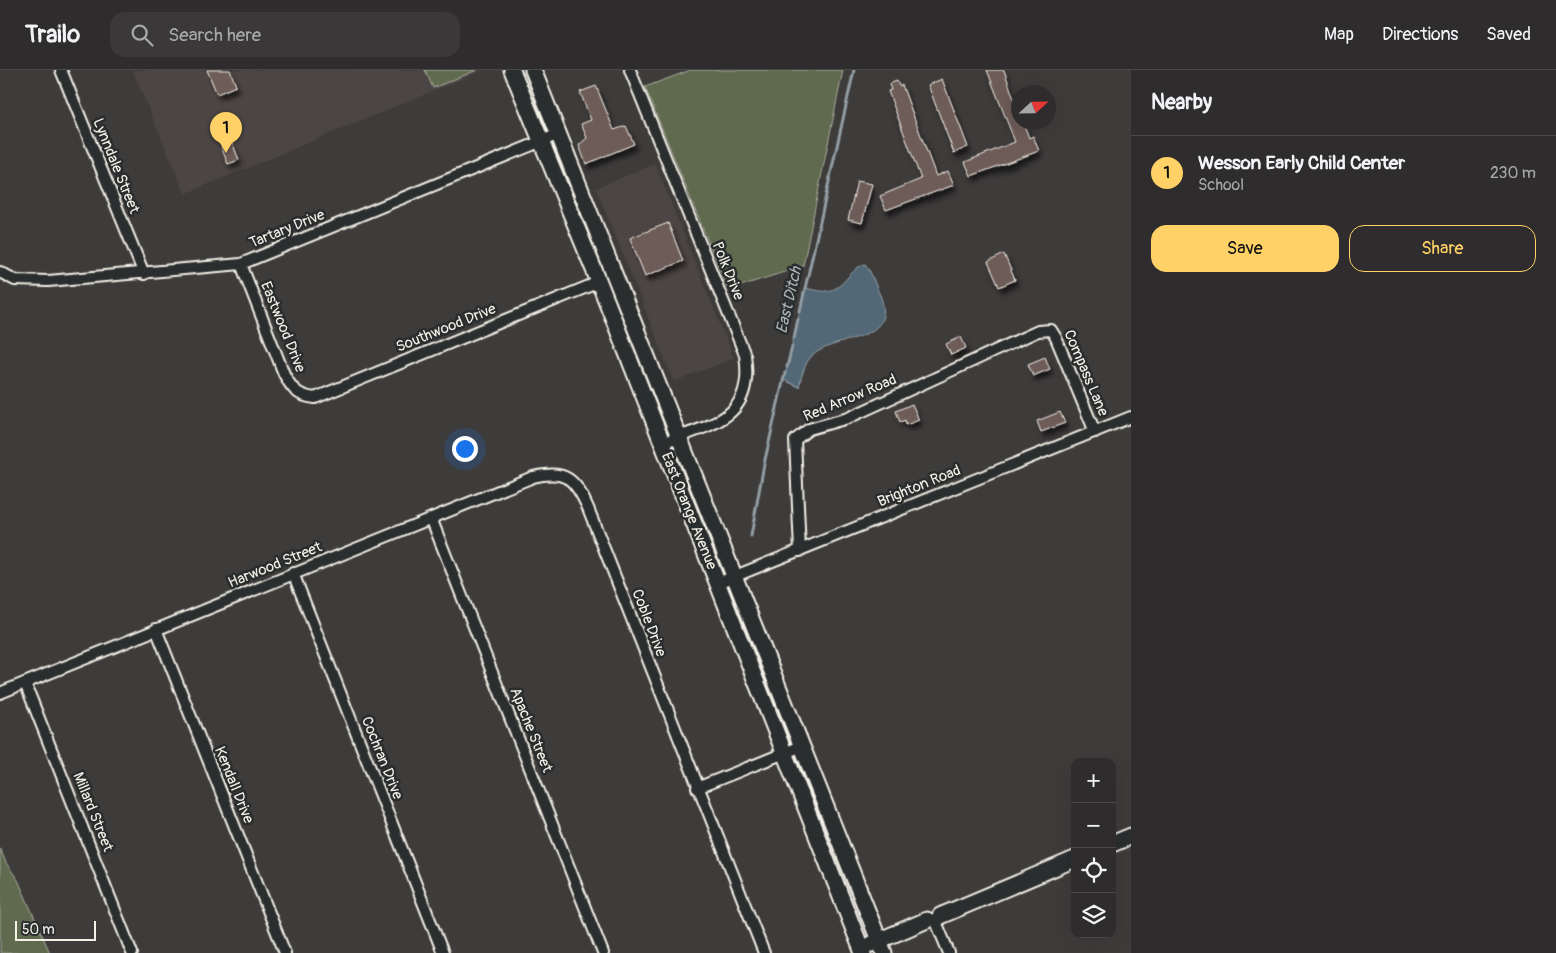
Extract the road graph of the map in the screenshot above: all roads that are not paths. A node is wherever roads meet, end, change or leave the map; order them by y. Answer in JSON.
{"nodes":[{"id":1,"x":61,"y":70,"type":"edge"},
{"id":2,"x":512,"y":70,"type":"edge"},
{"id":3,"x":533,"y":70,"type":"edge"},
{"id":4,"x":630,"y":70,"type":"edge"},
{"id":5,"x":560,"y":134,"type":"junction"},
{"id":6,"x":542,"y":142,"type":"junction"},
{"id":7,"x":241,"y":264,"type":"junction"},
{"id":8,"x":5,"y":274,"type":"edge"},
{"id":9,"x":144,"y":274,"type":"junction"},
{"id":10,"x":599,"y":282,"type":"junction"},
{"id":11,"x":1047,"y":330,"type":"joint"},
{"id":12,"x":304,"y":397,"type":"joint"},
{"id":13,"x":1131,"y":416,"type":"edge"},
{"id":14,"x":1095,"y":432,"type":"junction"},
{"id":15,"x":680,"y":436,"type":"junction"},
{"id":16,"x":662,"y":442,"type":"junction"},
{"id":17,"x":564,"y":476,"type":"joint"},
{"id":18,"x":431,"y":518,"type":"junction"},
{"id":19,"x":800,"y":551,"type":"junction"},
{"id":20,"x":294,"y":574,"type":"junction"},
{"id":21,"x":736,"y":577,"type":"junction"},
{"id":22,"x":718,"y":583,"type":"junction"},
{"id":23,"x":156,"y":629,"type":"junction"},
{"id":24,"x":26,"y":683,"type":"junction"},
{"id":25,"x":0,"y":693,"type":"edge"},
{"id":26,"x":802,"y":746,"type":"junction"},
{"id":27,"x":784,"y":753,"type":"junction"},
{"id":28,"x":697,"y":788,"type":"junction"},
{"id":29,"x":1131,"y":836,"type":"edge"},
{"id":30,"x":1116,"y":842,"type":"edge"},
{"id":31,"x":1071,"y":862,"type":"edge"},
{"id":32,"x":935,"y":920,"type":"junction"},
{"id":33,"x":881,"y":947,"type":"edge"},
{"id":34,"x":862,"y":950,"type":"edge"},
{"id":35,"x":132,"y":953,"type":"edge"},
{"id":36,"x":285,"y":953,"type":"edge"},
{"id":37,"x":443,"y":953,"type":"edge"},
{"id":38,"x":603,"y":953,"type":"edge"},
{"id":39,"x":764,"y":953,"type":"edge"},
{"id":40,"x":949,"y":953,"type":"edge"}],
"edges":[{"from":1,"to":9,"type":"street","name":"Lynndale Street"},
{"from":2,"to":6,"type":"street","name":"East Orange Avenue"},
{"from":3,"to":5,"type":"street","name":"East Orange Avenue"},
{"from":4,"to":15,"type":"street","name":"Polk Drive"},
{"from":5,"to":6,"type":"street","name":"Tartary Drive"},
{"from":5,"to":15,"type":"street","name":"East Orange Avenue"},
{"from":6,"to":7,"type":"street","name":"Tartary Drive"},
{"from":6,"to":10,"type":"street","name":"East Orange Avenue"},
{"from":7,"to":9,"type":"street","name":"Tartary Drive"},
{"from":7,"to":12,"type":"street","name":"Eastwood Drive"},
{"from":8,"to":9,"type":"street","name":"Tartary Drive"},
{"from":10,"to":12,"type":"street","name":"Southwood Drive"},
{"from":10,"to":16,"type":"street","name":"East Orange Avenue"},
{"from":11,"to":14,"type":"street","name":"Compass Lane"},
{"from":11,"to":19,"type":"street","name":"Red Arrow Road"},
{"from":13,"to":14,"type":"street","name":"Brighton Road"},
{"from":14,"to":19,"type":"street","name":"Brighton Road"},
{"from":15,"to":16,"type":"street","name":"Polk Drive"},
{"from":15,"to":21,"type":"street","name":"East Orange Avenue"},
{"from":16,"to":22,"type":"street","name":"East Orange Avenue"},
{"from":17,"to":18,"type":"street","name":"Harwood Street"},
{"from":17,"to":28,"type":"street","name":"Coble Drive"},
{"from":18,"to":20,"type":"street","name":"Harwood Street"},
{"from":18,"to":38,"type":"street","name":"Apache Street"},
{"from":19,"to":21,"type":"street","name":"Brighton Road"},
{"from":20,"to":23,"type":"street","name":"Harwood Street"},
{"from":20,"to":37,"type":"street","name":"Cochran Drive"},
{"from":21,"to":22,"type":"street","name":"Brighton Road"},
{"from":21,"to":26,"type":"street","name":"East Orange Avenue"},
{"from":22,"to":27,"type":"street","name":"East Orange Avenue"},
{"from":23,"to":24,"type":"street","name":"Harwood Street"},
{"from":23,"to":36,"type":"street","name":"Kendall Drive"},
{"from":24,"to":25,"type":"street","name":"Harwood Street"},
{"from":24,"to":35,"type":"street","name":"Millard Street"},
{"from":26,"to":27,"type":"street"},
{"from":26,"to":33,"type":"street","name":"East Orange Avenue"},
{"from":27,"to":28,"type":"street"},
{"from":27,"to":34,"type":"street","name":"East Orange Avenue"},
{"from":28,"to":39,"type":"street","name":"Coble Drive"},
{"from":29,"to":30,"type":"street"},
{"from":31,"to":32,"type":"street"},
{"from":32,"to":33,"type":"street"},
{"from":32,"to":40,"type":"street"},
{"from":33,"to":34,"type":"street"}]}
